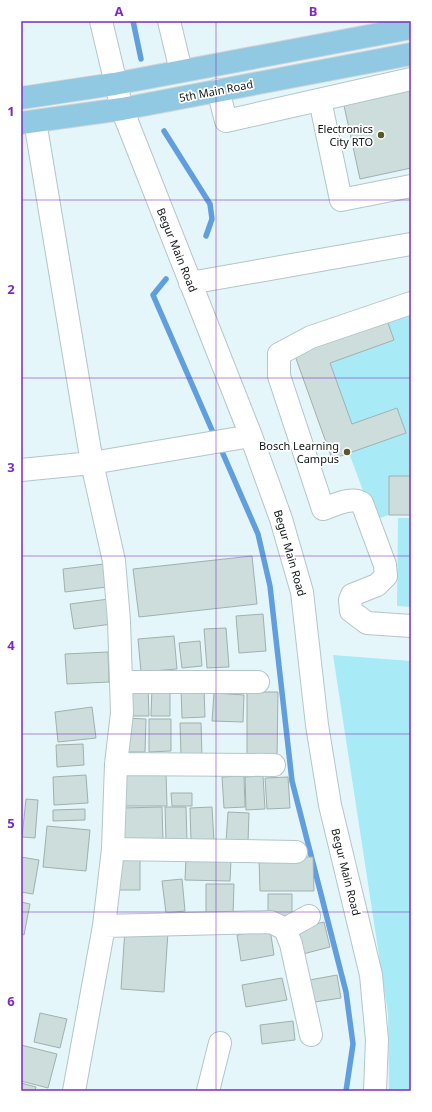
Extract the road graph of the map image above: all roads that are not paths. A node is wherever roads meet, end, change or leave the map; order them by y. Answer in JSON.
{"nodes":[{"id":1,"x":101,"y":21,"type":"edge"},
{"id":2,"x":169,"y":21,"type":"edge"},
{"id":3,"x":411,"y":28,"type":"edge"},
{"id":4,"x":411,"y":54,"type":"edge"},
{"id":5,"x":181,"y":71,"type":"junction"},
{"id":6,"x":411,"y":79,"type":"edge"},
{"id":7,"x":114,"y":84,"type":"junction"},
{"id":8,"x":218,"y":90,"type":"junction"},
{"id":9,"x":21,"y":98,"type":"edge"},
{"id":10,"x":320,"y":100,"type":"junction"},
{"id":11,"x":122,"y":109,"type":"junction"},
{"id":12,"x":28,"y":122,"type":"edge"},
{"id":13,"x":411,"y":186,"type":"edge"},
{"id":14,"x":411,"y":244,"type":"edge"},
{"id":15,"x":190,"y":283,"type":"junction"},
{"id":16,"x":411,"y":303,"type":"edge"},
{"id":17,"x":251,"y":436,"type":"junction"},
{"id":18,"x":92,"y":463,"type":"junction"},
{"id":19,"x":21,"y":470,"type":"edge"},
{"id":20,"x":411,"y":626,"type":"edge"},
{"id":21,"x":121,"y":682,"type":"junction"},
{"id":22,"x":258,"y":682,"type":"dead end"},
{"id":23,"x":116,"y":764,"type":"junction"},
{"id":24,"x":274,"y":765,"type":"dead end"},
{"id":25,"x":113,"y":849,"type":"junction"},
{"id":26,"x":296,"y":852,"type":"dead end"},
{"id":27,"x":310,"y":916,"type":"dead end"},
{"id":28,"x":104,"y":926,"type":"junction"},
{"id":29,"x":286,"y":929,"type":"junction"},
{"id":30,"x":311,"y":1035,"type":"dead end"},
{"id":31,"x":220,"y":1043,"type":"dead end"},
{"id":32,"x":74,"y":1091,"type":"edge"},
{"id":33,"x":208,"y":1091,"type":"edge"},
{"id":34,"x":375,"y":1091,"type":"edge"}],
"edges":[{"from":1,"to":7,"type":"street","name":"Begur Main Road"},
{"from":2,"to":5,"type":"street"},
{"from":3,"to":5,"type":"main road"},
{"from":4,"to":8,"type":"main road","name":"5th Main Road"},
{"from":5,"to":7,"type":"main road"},
{"from":6,"to":10,"type":"street"},
{"from":7,"to":9,"type":"main road"},
{"from":7,"to":11,"type":"street","name":"Begur Main Road"},
{"from":8,"to":10,"type":"street"},
{"from":8,"to":11,"type":"main road","name":"5th Main Road"},
{"from":10,"to":13,"type":"street"},
{"from":11,"to":12,"type":"main road","name":"5th Main Road"},
{"from":11,"to":15,"type":"street","name":"Begur Main Road"},
{"from":12,"to":18,"type":"street"},
{"from":14,"to":15,"type":"street"},
{"from":15,"to":17,"type":"street","name":"Begur Main Road"},
{"from":16,"to":20,"type":"street"},
{"from":17,"to":18,"type":"street"},
{"from":17,"to":34,"type":"street","name":"Begur Main Road"},
{"from":18,"to":19,"type":"street"},
{"from":18,"to":21,"type":"street"},
{"from":21,"to":22,"type":"street"},
{"from":21,"to":23,"type":"street"},
{"from":23,"to":24,"type":"street"},
{"from":23,"to":25,"type":"street"},
{"from":25,"to":26,"type":"street"},
{"from":25,"to":28,"type":"street"},
{"from":27,"to":29,"type":"street"},
{"from":28,"to":29,"type":"street"},
{"from":28,"to":32,"type":"street"},
{"from":29,"to":30,"type":"street"},
{"from":31,"to":33,"type":"street"}]}
